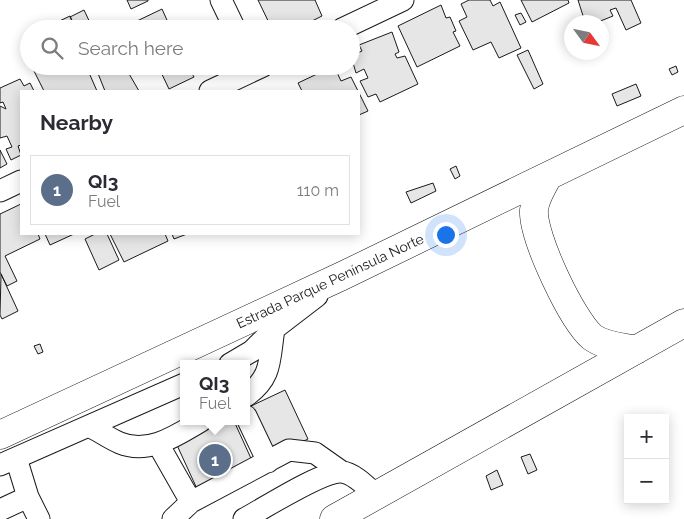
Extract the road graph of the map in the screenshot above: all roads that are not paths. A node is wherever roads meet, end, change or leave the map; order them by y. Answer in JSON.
{"nodes":[{"id":1,"x":221,"y":0,"type":"edge"},
{"id":2,"x":403,"y":0,"type":"edge"},
{"id":3,"x":231,"y":20,"type":"edge"},
{"id":4,"x":360,"y":20,"type":"edge"},
{"id":5,"x":243,"y":75,"type":"edge"},
{"id":6,"x":212,"y":90,"type":"edge"},
{"id":7,"x":684,"y":110,"type":"edge"},
{"id":8,"x":547,"y":178,"type":"junction"},
{"id":9,"x":20,"y":181,"type":"edge"},
{"id":10,"x":0,"y":191,"type":"edge"},
{"id":11,"x":342,"y":276,"type":"junction"},
{"id":12,"x":684,"y":324,"type":"edge"},
{"id":13,"x":274,"y":329,"type":"junction"},
{"id":14,"x":636,"y":350,"type":"junction"},
{"id":15,"x":237,"y":360,"type":"edge"},
{"id":16,"x":180,"y":386,"type":"edge"},
{"id":17,"x":250,"y":393,"type":"edge"},
{"id":18,"x":250,"y":424,"type":"edge"},
{"id":19,"x":194,"y":425,"type":"edge"},
{"id":20,"x":89,"y":426,"type":"junction"},
{"id":21,"x":0,"y":435,"type":"edge"},
{"id":22,"x":158,"y":444,"type":"junction"},
{"id":23,"x":8,"y":462,"type":"edge"},
{"id":24,"x":268,"y":462,"type":"junction"},
{"id":25,"x":342,"y":472,"type":"junction"},
{"id":26,"x":376,"y":496,"type":"junction"},
{"id":27,"x":28,"y":497,"type":"junction"},
{"id":28,"x":191,"y":502,"type":"junction"},
{"id":29,"x":0,"y":510,"type":"edge"},
{"id":30,"x":39,"y":519,"type":"edge"},
{"id":31,"x":173,"y":519,"type":"edge"},
{"id":32,"x":244,"y":519,"type":"edge"},
{"id":33,"x":334,"y":519,"type":"edge"}],
"edges":[{"from":1,"to":3,"type":"street"},
{"from":2,"to":4,"type":"street"},
{"from":5,"to":6,"type":"street"},
{"from":7,"to":8,"type":"main road","name":"Estrada Parque Península Norte"},
{"from":8,"to":11,"type":"main road","name":"Estrada Parque Península Norte"},
{"from":8,"to":14,"type":"main road"},
{"from":9,"to":10,"type":"street"},
{"from":11,"to":13,"type":"street"},
{"from":11,"to":21,"type":"main road","name":"Estrada Parque Península Norte"},
{"from":12,"to":14,"type":"main road"},
{"from":13,"to":15,"type":"street"},
{"from":13,"to":17,"type":"street"},
{"from":14,"to":26,"type":"main road"},
{"from":16,"to":20,"type":"street"},
{"from":18,"to":24,"type":"street"},
{"from":19,"to":22,"type":"street"},
{"from":20,"to":22,"type":"street"},
{"from":20,"to":23,"type":"street"},
{"from":22,"to":28,"type":"street"},
{"from":23,"to":27,"type":"street"},
{"from":24,"to":25,"type":"street"},
{"from":24,"to":28,"type":"street"},
{"from":25,"to":26,"type":"street"},
{"from":25,"to":32,"type":"street"},
{"from":26,"to":33,"type":"main road"},
{"from":27,"to":29,"type":"street"},
{"from":27,"to":30,"type":"street"},
{"from":28,"to":31,"type":"street"}]}
